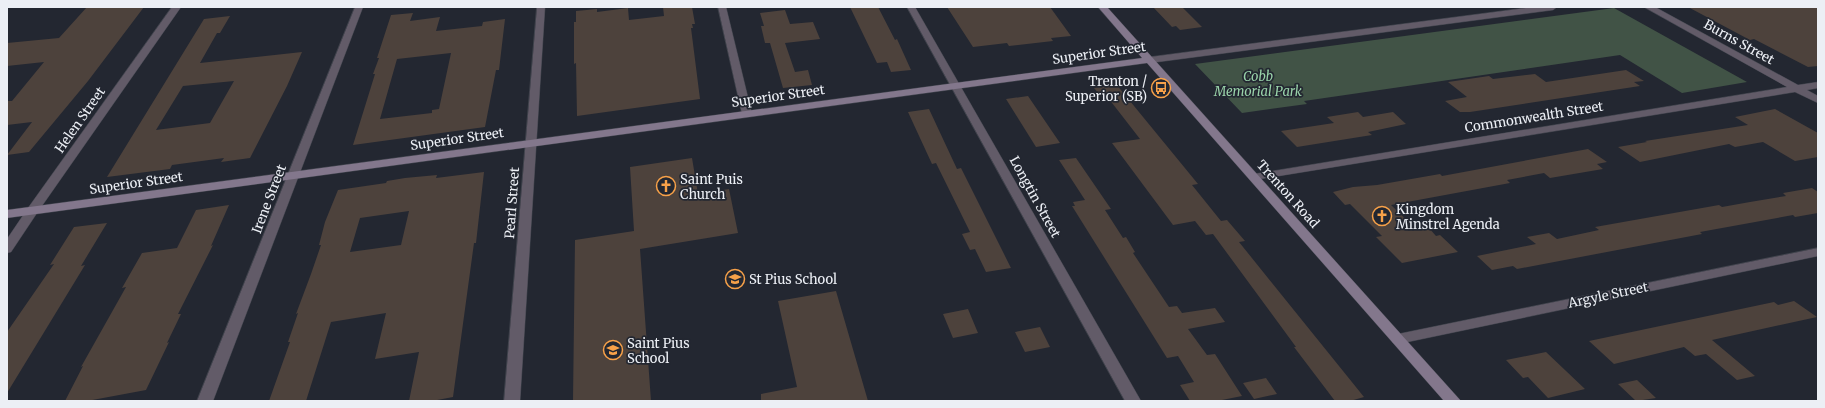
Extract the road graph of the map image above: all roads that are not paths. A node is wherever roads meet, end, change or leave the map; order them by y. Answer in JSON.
{"nodes":[{"id":1,"x":177,"y":7,"type":"edge"},
{"id":2,"x":359,"y":7,"type":"edge"},
{"id":3,"x":542,"y":7,"type":"edge"},
{"id":4,"x":722,"y":7,"type":"edge"},
{"id":5,"x":911,"y":7,"type":"edge"},
{"id":6,"x":1102,"y":7,"type":"edge"},
{"id":7,"x":1553,"y":7,"type":"edge"},
{"id":8,"x":1648,"y":7,"type":"edge"},
{"id":9,"x":1150,"y":60,"type":"junction"},
{"id":10,"x":1818,"y":85,"type":"edge"},
{"id":11,"x":957,"y":86,"type":"junction"},
{"id":12,"x":1797,"y":88,"type":"junction"},
{"id":13,"x":1818,"y":100,"type":"edge"},
{"id":14,"x":747,"y":114,"type":"junction"},
{"id":15,"x":531,"y":143,"type":"junction"},
{"id":16,"x":293,"y":176,"type":"junction"},
{"id":17,"x":1254,"y":177,"type":"junction"},
{"id":18,"x":32,"y":211,"type":"junction"},
{"id":19,"x":7,"y":214,"type":"edge"},
{"id":20,"x":7,"y":250,"type":"edge"},
{"id":21,"x":1818,"y":252,"type":"edge"},
{"id":22,"x":1398,"y":339,"type":"junction"},
{"id":23,"x":205,"y":401,"type":"edge"},
{"id":24,"x":512,"y":401,"type":"edge"},
{"id":25,"x":1133,"y":401,"type":"edge"},
{"id":26,"x":1453,"y":401,"type":"edge"}],
"edges":[{"from":1,"to":18,"type":"street","name":"Helen Street"},
{"from":2,"to":16,"type":"street","name":"Irene Street"},
{"from":3,"to":15,"type":"street","name":"Pearl Street"},
{"from":4,"to":14,"type":"street"},
{"from":5,"to":11,"type":"street","name":"Longtin Street"},
{"from":6,"to":9,"type":"street","name":"Trenton Road"},
{"from":7,"to":9,"type":"street","name":"Superior Street"},
{"from":8,"to":12,"type":"street","name":"Burns Street"},
{"from":9,"to":11,"type":"street","name":"Superior Street"},
{"from":9,"to":17,"type":"street","name":"Trenton Road"},
{"from":10,"to":12,"type":"street","name":"Commonwealth Street"},
{"from":11,"to":14,"type":"street","name":"Superior Street"},
{"from":11,"to":25,"type":"street","name":"Longtin Street"},
{"from":12,"to":13,"type":"street","name":"Burns Street"},
{"from":12,"to":17,"type":"street","name":"Commonwealth Street"},
{"from":14,"to":15,"type":"street","name":"Superior Street"},
{"from":15,"to":16,"type":"street","name":"Superior Street"},
{"from":15,"to":24,"type":"street","name":"Pearl Street"},
{"from":16,"to":18,"type":"street","name":"Superior Street"},
{"from":16,"to":23,"type":"street","name":"Irene Street"},
{"from":17,"to":22,"type":"street","name":"Trenton Road"},
{"from":18,"to":19,"type":"street","name":"Superior Street"},
{"from":18,"to":20,"type":"street","name":"Helen Street"},
{"from":21,"to":22,"type":"street","name":"Argyle Street"},
{"from":22,"to":26,"type":"street","name":"Trenton Road"}]}
